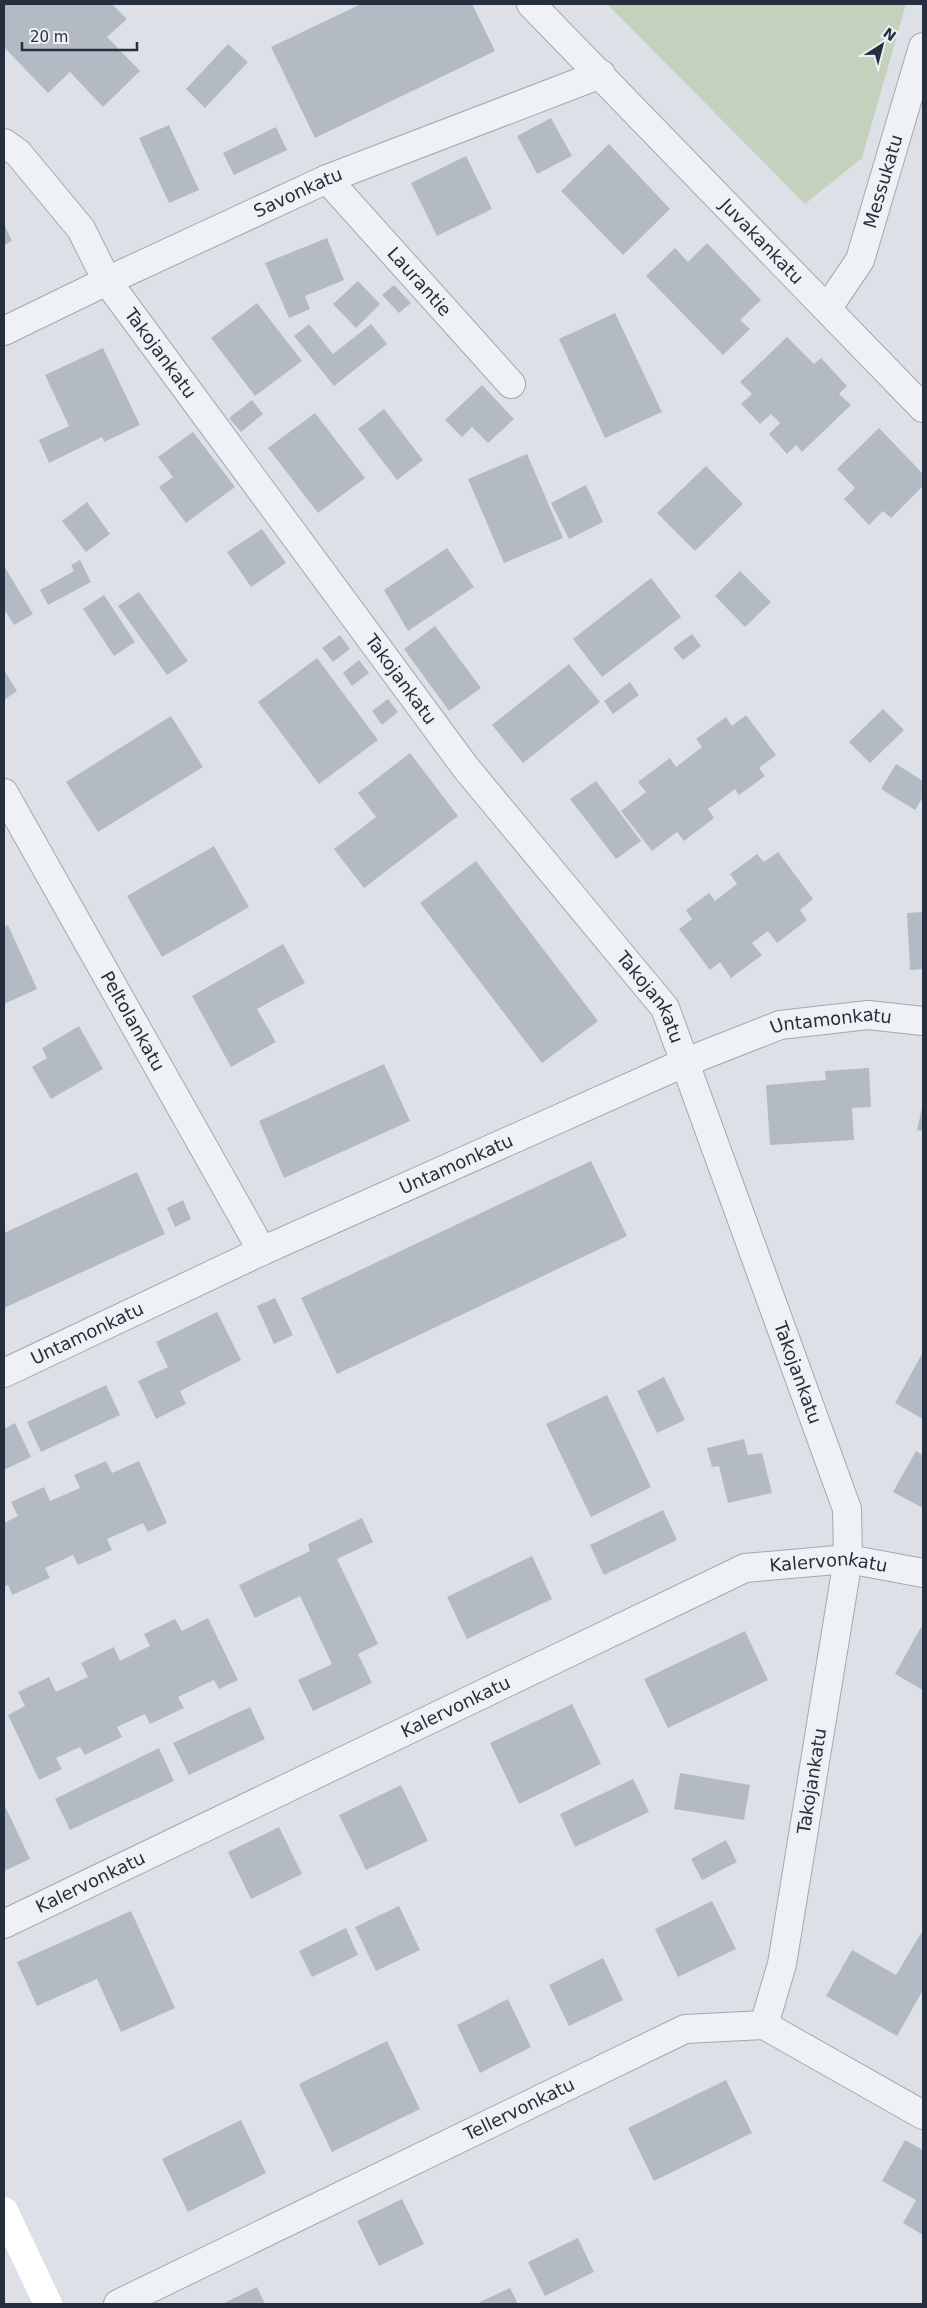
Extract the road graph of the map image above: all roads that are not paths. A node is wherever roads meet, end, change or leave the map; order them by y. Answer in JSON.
{"nodes":[{"id":1,"x":531,"y":4,"type":"edge"},
{"id":2,"x":923,"y":47,"type":"edge"},
{"id":3,"x":601,"y":74,"type":"junction"},
{"id":4,"x":4,"y":143,"type":"edge"},
{"id":5,"x":327,"y":179,"type":"junction"},
{"id":6,"x":107,"y":281,"type":"junction"},
{"id":7,"x":827,"y":309,"type":"junction"},
{"id":8,"x":4,"y":331,"type":"edge"},
{"id":9,"x":511,"y":384,"type":"dead end"},
{"id":10,"x":923,"y":408,"type":"edge"},
{"id":11,"x":4,"y":792,"type":"edge"},
{"id":12,"x":923,"y":1021,"type":"edge"},
{"id":13,"x":686,"y":1062,"type":"junction"},
{"id":14,"x":262,"y":1251,"type":"junction"},
{"id":15,"x":4,"y":1373,"type":"edge"},
{"id":16,"x":848,"y":1559,"type":"junction"},
{"id":17,"x":923,"y":1573,"type":"edge"},
{"id":18,"x":4,"y":1924,"type":"edge"},
{"id":19,"x":764,"y":2025,"type":"junction"},
{"id":20,"x":923,"y":2115,"type":"edge"},
{"id":21,"x":4,"y":2212,"type":"edge"},
{"id":22,"x":48,"y":2304,"type":"edge"},
{"id":23,"x":118,"y":2304,"type":"edge"}],
"edges":[{"from":1,"to":3,"type":"street","name":"Juvakankatu"},
{"from":2,"to":7,"type":"street","name":"Messukatu"},
{"from":3,"to":5,"type":"street","name":"Savonkatu"},
{"from":3,"to":7,"type":"street","name":"Juvakankatu"},
{"from":4,"to":6,"type":"street","name":"Takojankatu"},
{"from":5,"to":6,"type":"street","name":"Savonkatu"},
{"from":5,"to":9,"type":"street","name":"Laurantie"},
{"from":6,"to":8,"type":"street","name":"Savonkatu"},
{"from":6,"to":13,"type":"street","name":"Takojankatu"},
{"from":7,"to":10,"type":"street","name":"Juvakankatu"},
{"from":11,"to":14,"type":"street","name":"Peltolankatu"},
{"from":12,"to":13,"type":"street","name":"Untamonkatu"},
{"from":13,"to":14,"type":"street","name":"Untamonkatu"},
{"from":13,"to":16,"type":"street","name":"Takojankatu"},
{"from":14,"to":15,"type":"street","name":"Untamonkatu"},
{"from":16,"to":17,"type":"street","name":"Kalervonkatu"},
{"from":16,"to":18,"type":"street","name":"Kalervonkatu"},
{"from":16,"to":19,"type":"street","name":"Takojankatu"},
{"from":19,"to":20,"type":"street"},
{"from":19,"to":23,"type":"street","name":"Tellervonkatu"},
{"from":21,"to":22,"type":"main road"}]}
